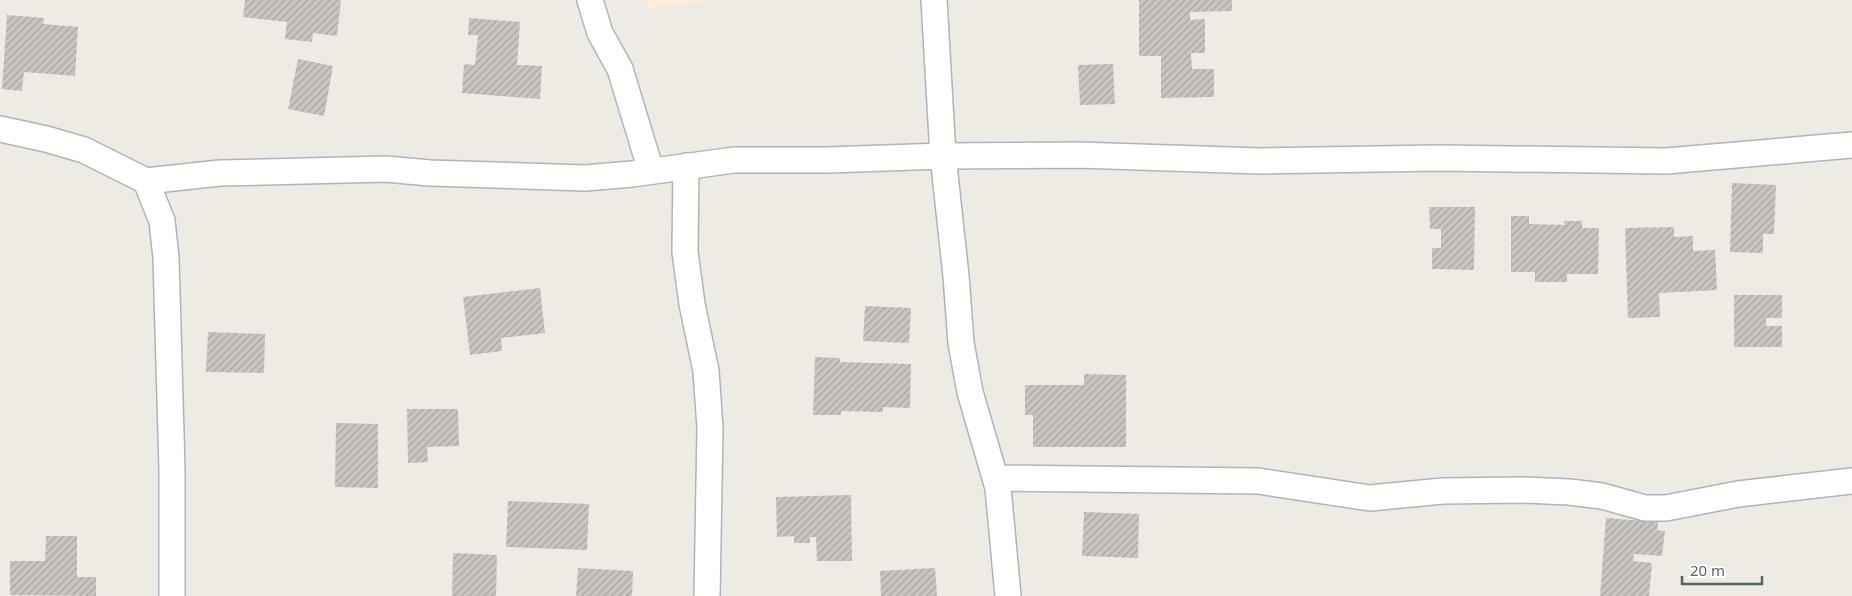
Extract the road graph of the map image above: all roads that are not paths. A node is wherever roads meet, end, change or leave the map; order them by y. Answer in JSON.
{"nodes":[{"id":1,"x":590,"y":0,"type":"edge"},
{"id":2,"x":934,"y":0,"type":"edge"},
{"id":3,"x":0,"y":130,"type":"edge"},
{"id":4,"x":1852,"y":145,"type":"edge"},
{"id":5,"x":943,"y":156,"type":"junction"},
{"id":6,"x":686,"y":166,"type":"junction"},
{"id":7,"x":651,"y":171,"type":"junction"},
{"id":8,"x":146,"y":181,"type":"junction"},
{"id":9,"x":995,"y":478,"type":"junction"},
{"id":10,"x":1852,"y":481,"type":"edge"},
{"id":11,"x":172,"y":596,"type":"edge"},
{"id":12,"x":707,"y":596,"type":"edge"},
{"id":13,"x":1008,"y":596,"type":"edge"}],
"edges":[{"from":1,"to":7,"type":"street"},
{"from":2,"to":5,"type":"street"},
{"from":3,"to":8,"type":"street"},
{"from":4,"to":5,"type":"street"},
{"from":5,"to":6,"type":"street"},
{"from":5,"to":9,"type":"street"},
{"from":6,"to":7,"type":"street"},
{"from":6,"to":12,"type":"street"},
{"from":7,"to":8,"type":"street"},
{"from":8,"to":11,"type":"street"},
{"from":9,"to":10,"type":"street"},
{"from":9,"to":13,"type":"street"}]}
